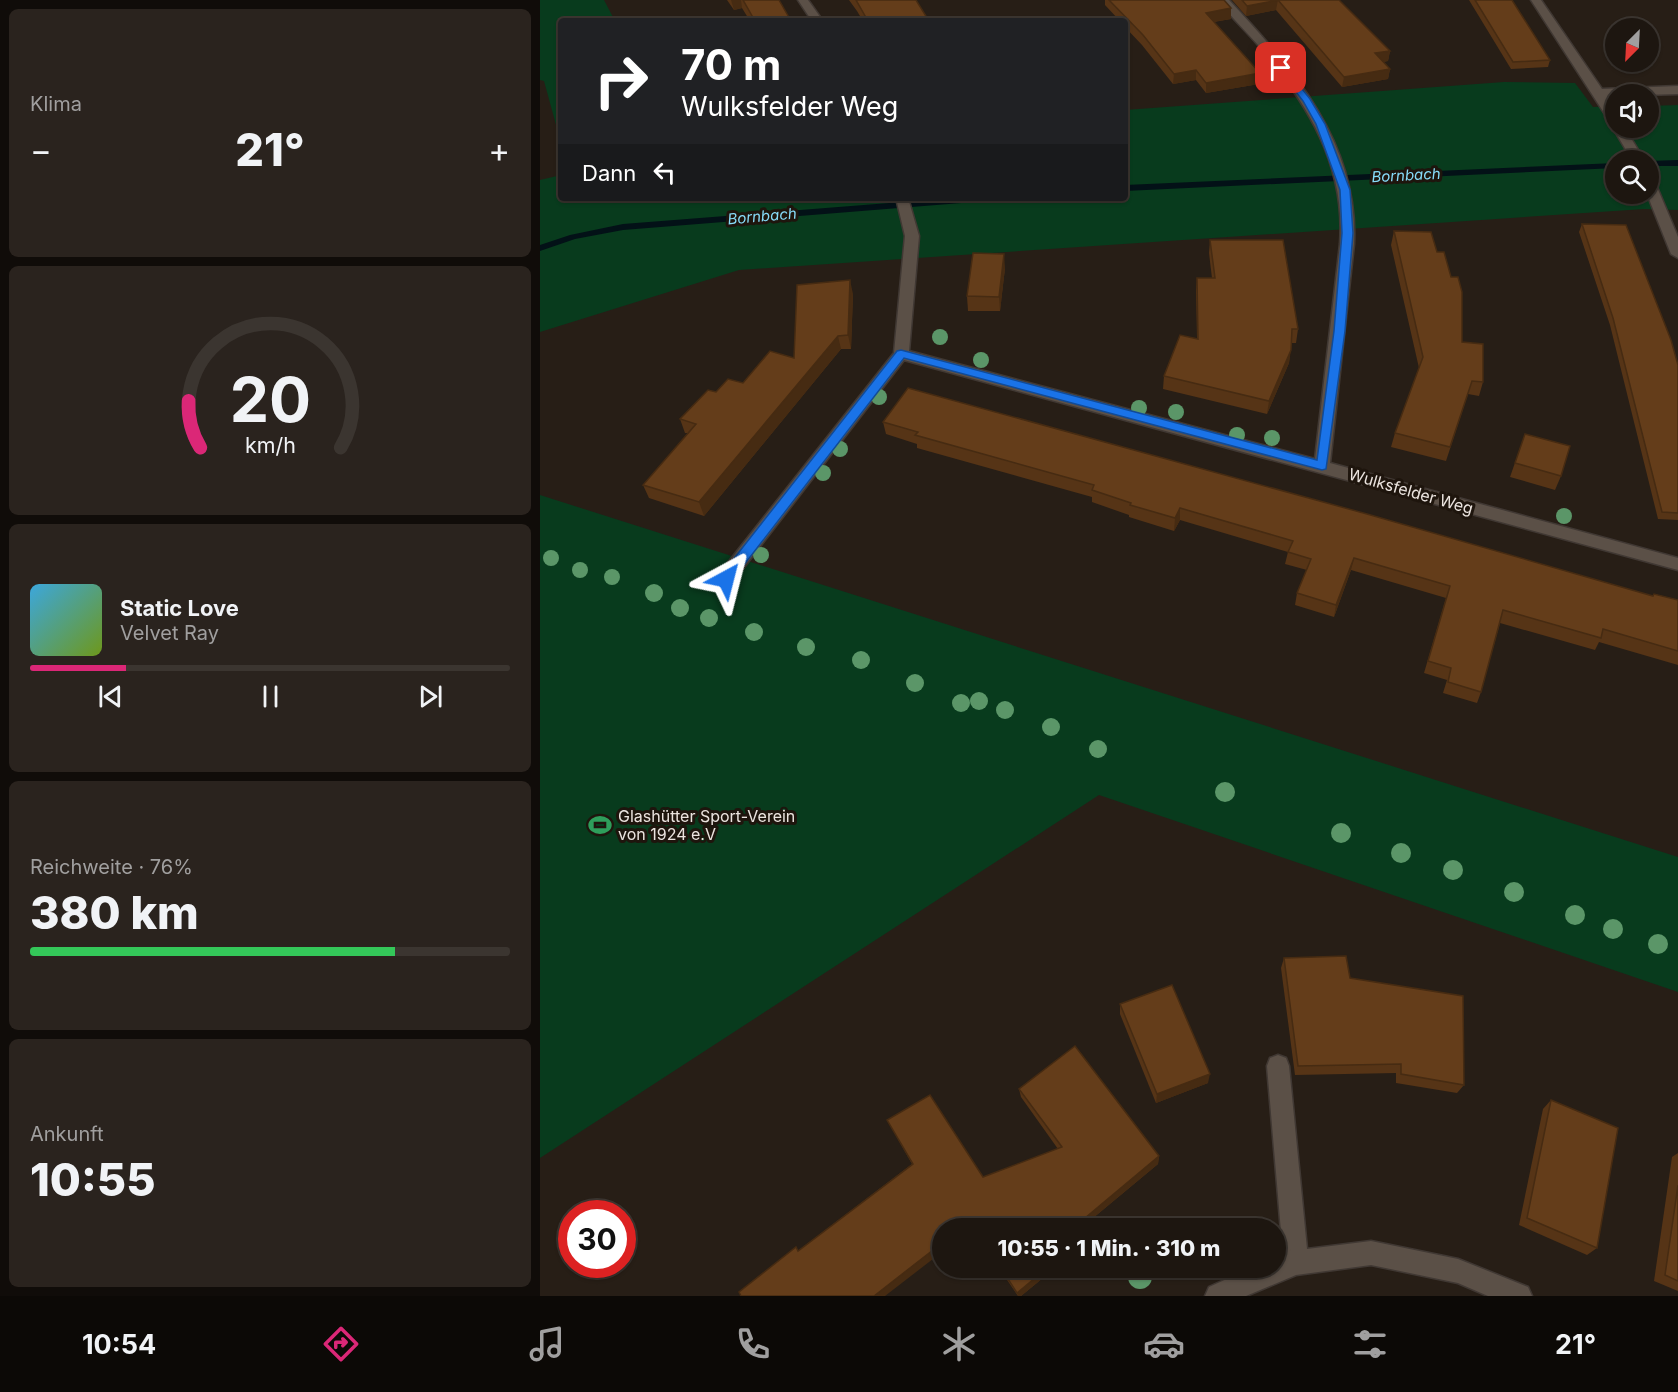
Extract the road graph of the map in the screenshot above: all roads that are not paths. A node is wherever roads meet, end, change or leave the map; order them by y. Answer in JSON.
{"nodes":[{"id":1,"x":803,"y":0,"type":"edge"},
{"id":2,"x":1223,"y":0,"type":"edge"},
{"id":3,"x":1536,"y":0,"type":"edge"},
{"id":4,"x":816,"y":18,"type":"edge"},
{"id":5,"x":1678,"y":90,"type":"edge"},
{"id":6,"x":1599,"y":93,"type":"junction"},
{"id":7,"x":1605,"y":103,"type":"edge"},
{"id":8,"x":903,"y":201,"type":"edge"},
{"id":9,"x":1658,"y":204,"type":"edge"},
{"id":10,"x":1678,"y":254,"type":"edge"},
{"id":11,"x":901,"y":354,"type":"junction"},
{"id":12,"x":1322,"y":466,"type":"junction"},
{"id":13,"x":1678,"y":564,"type":"edge"},
{"id":14,"x":726,"y":579,"type":"dead end"},
{"id":15,"x":1278,"y":1066,"type":"dead end"},
{"id":16,"x":1296,"y":1263,"type":"junction"},
{"id":17,"x":1218,"y":1296,"type":"edge"},
{"id":18,"x":1519,"y":1296,"type":"edge"}],
"edges":[{"from":1,"to":4,"type":"street"},
{"from":2,"to":12,"type":"street"},
{"from":3,"to":6,"type":"street"},
{"from":5,"to":6,"type":"street"},
{"from":6,"to":7,"type":"street"},
{"from":8,"to":11,"type":"street"},
{"from":9,"to":10,"type":"street"},
{"from":11,"to":12,"type":"street","name":"Wulksfelder Weg"},
{"from":11,"to":14,"type":"street"},
{"from":12,"to":13,"type":"street","name":"Wulksfelder Weg"},
{"from":15,"to":16,"type":"street"},
{"from":16,"to":17,"type":"street"},
{"from":16,"to":18,"type":"street"}]}
